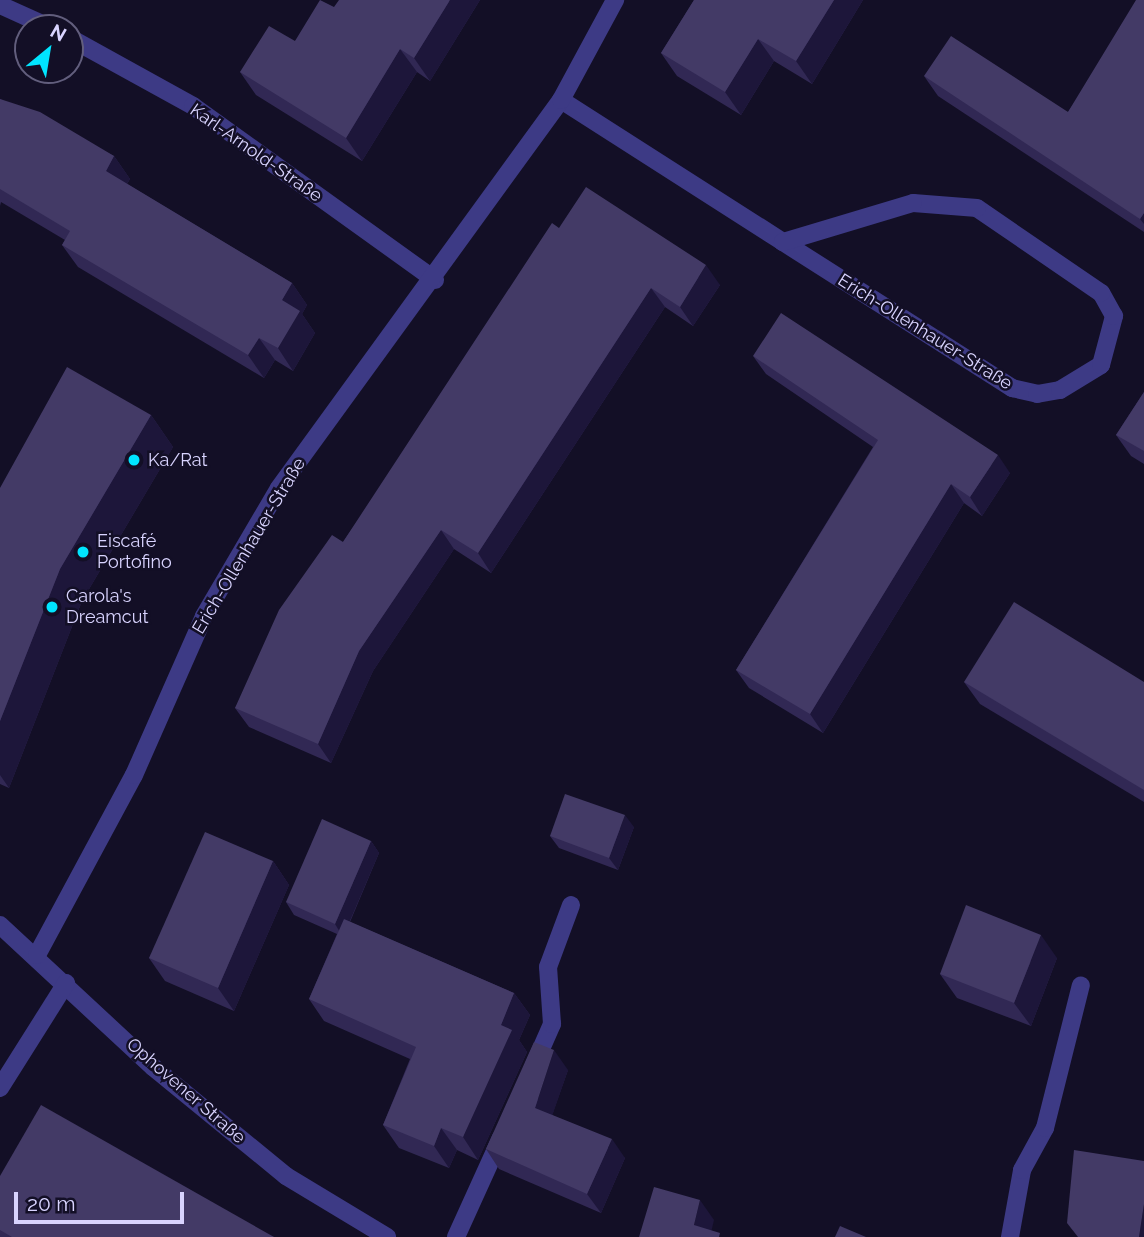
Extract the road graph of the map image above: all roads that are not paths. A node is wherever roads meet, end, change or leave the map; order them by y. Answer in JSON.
{"nodes":[{"id":1,"x":615,"y":0,"type":"edge"},
{"id":2,"x":0,"y":5,"type":"edge"},
{"id":3,"x":20,"y":14,"type":"edge"},
{"id":4,"x":84,"y":46,"type":"edge"},
{"id":5,"x":561,"y":100,"type":"junction"},
{"id":6,"x":783,"y":242,"type":"junction"},
{"id":7,"x":435,"y":280,"type":"junction"},
{"id":8,"x":571,"y":905,"type":"dead end"},
{"id":9,"x":0,"y":925,"type":"edge"},
{"id":10,"x":37,"y":955,"type":"junction"},
{"id":11,"x":66,"y":983,"type":"junction"},
{"id":12,"x":1082,"y":985,"type":"dead end"},
{"id":13,"x":524,"y":1087,"type":"edge"},
{"id":14,"x":0,"y":1088,"type":"edge"},
{"id":15,"x":507,"y":1124,"type":"edge"},
{"id":16,"x":387,"y":1237,"type":"edge"},
{"id":17,"x":456,"y":1237,"type":"edge"},
{"id":18,"x":1010,"y":1237,"type":"edge"}],
"edges":[{"from":1,"to":5,"type":"street","name":"Erich-Ollenhauer-Straße"},
{"from":2,"to":3,"type":"street"},
{"from":4,"to":7,"type":"street","name":"Karl-Arnold-Straße"},
{"from":5,"to":6,"type":"street","name":"Erich-Ollenhauer-Straße"},
{"from":5,"to":7,"type":"street","name":"Erich-Ollenhauer-Straße"},
{"from":6,"to":6,"type":"street","name":"Erich-Ollenhauer-Straße"},
{"from":7,"to":10,"type":"street","name":"Erich-Ollenhauer-Straße"},
{"from":8,"to":13,"type":"street"},
{"from":9,"to":10,"type":"street","name":"Ophovener Straße"},
{"from":10,"to":11,"type":"street","name":"Ophovener Straße"},
{"from":11,"to":14,"type":"street"},
{"from":11,"to":16,"type":"street","name":"Ophovener Straße"},
{"from":12,"to":18,"type":"street"},
{"from":15,"to":17,"type":"street"}]}
